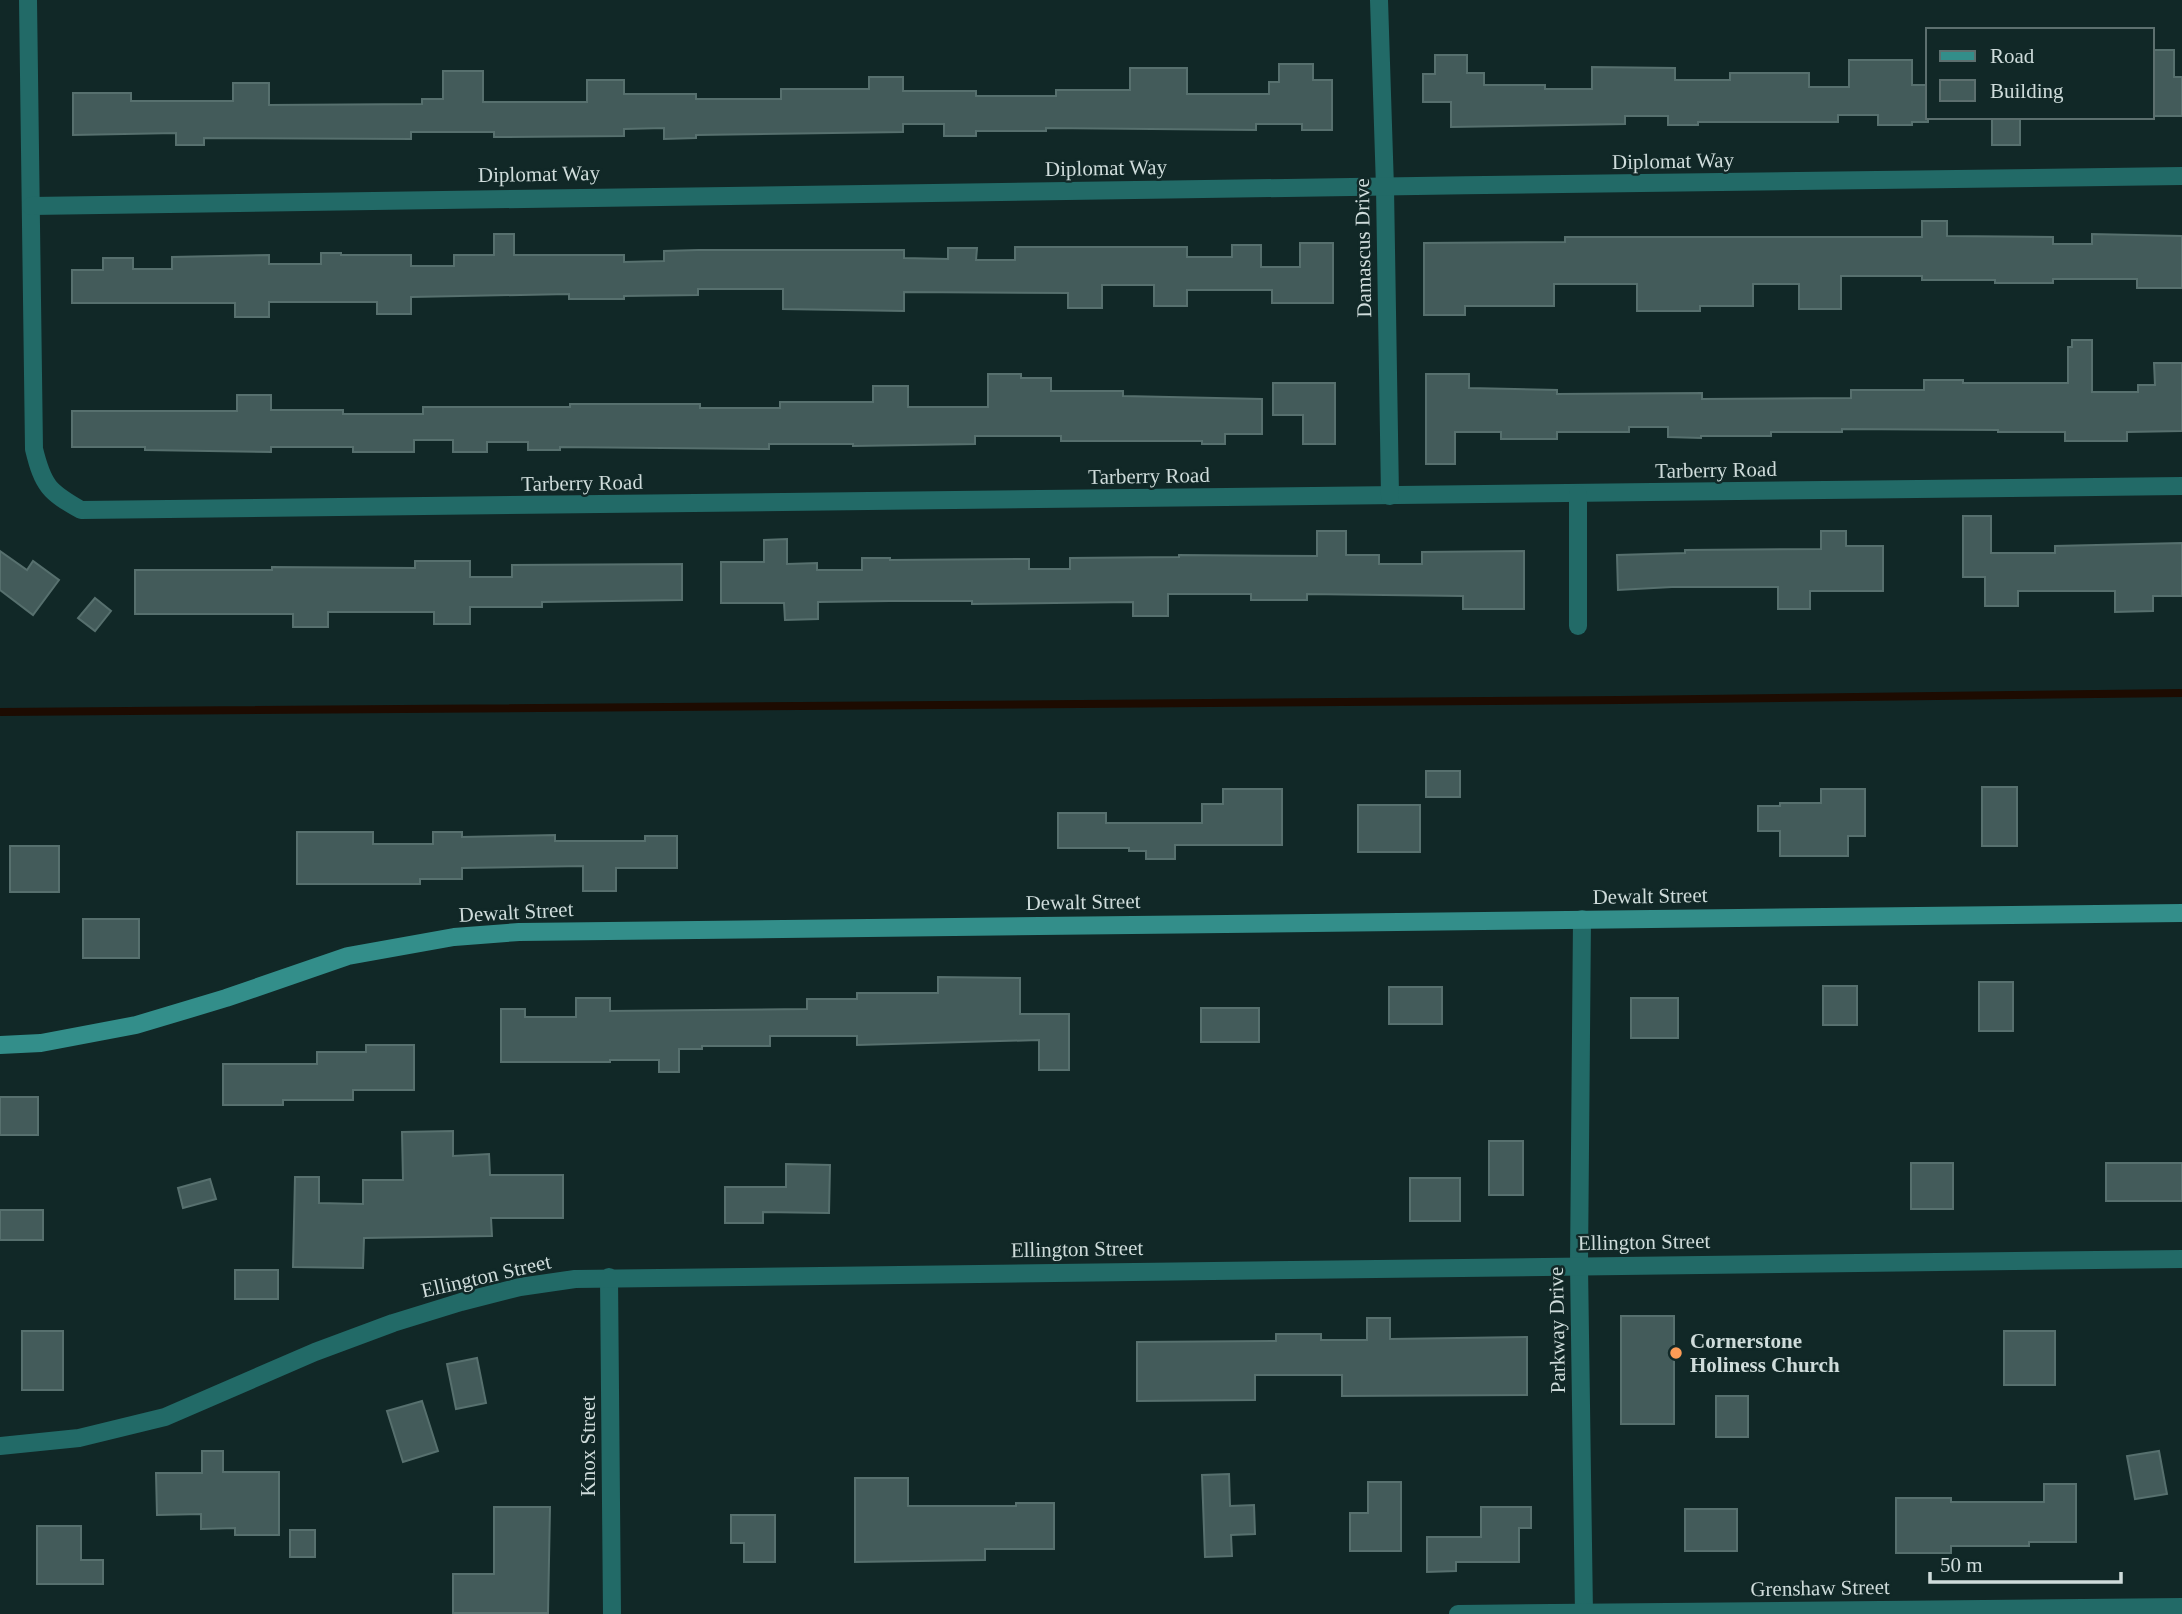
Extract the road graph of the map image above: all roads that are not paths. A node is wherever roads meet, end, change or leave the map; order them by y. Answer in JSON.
{"nodes":[{"id":1,"x":28,"y":0,"type":"edge"},
{"id":2,"x":1379,"y":0,"type":"edge"},
{"id":3,"x":2182,"y":176,"type":"edge"},
{"id":4,"x":1385,"y":188,"type":"junction"},
{"id":5,"x":31,"y":206,"type":"junction"},
{"id":6,"x":2182,"y":486,"type":"edge"},
{"id":7,"x":1578,"y":494,"type":"junction"},
{"id":8,"x":1390,"y":496,"type":"junction"},
{"id":9,"x":1578,"y":626,"type":"dead end"},
{"id":10,"x":2182,"y":913,"type":"edge"},
{"id":11,"x":1582,"y":919,"type":"junction"},
{"id":12,"x":0,"y":1045,"type":"edge"},
{"id":13,"x":2182,"y":1259,"type":"edge"},
{"id":14,"x":1579,"y":1265,"type":"junction"},
{"id":15,"x":609,"y":1277,"type":"junction"},
{"id":16,"x":0,"y":1446,"type":"edge"},
{"id":17,"x":2182,"y":1607,"type":"edge"},
{"id":18,"x":1584,"y":1613,"type":"edge"},
{"id":19,"x":612,"y":1614,"type":"edge"},
{"id":20,"x":1458,"y":1614,"type":"edge"}],
"edges":[{"from":1,"to":5,"type":"street","name":"Tarberry Road"},
{"from":2,"to":4,"type":"street","name":"Damascus Drive"},
{"from":3,"to":4,"type":"street","name":"Diplomat Way"},
{"from":4,"to":5,"type":"street","name":"Diplomat Way"},
{"from":4,"to":8,"type":"street","name":"Damascus Drive"},
{"from":5,"to":8,"type":"street","name":"Tarberry Road"},
{"from":6,"to":7,"type":"street","name":"Tarberry Road"},
{"from":7,"to":8,"type":"street","name":"Tarberry Road"},
{"from":7,"to":9,"type":"street"},
{"from":10,"to":11,"type":"street","name":"Dewalt Street"},
{"from":11,"to":12,"type":"street","name":"Dewalt Street"},
{"from":11,"to":14,"type":"street","name":"Parkway Drive"},
{"from":13,"to":14,"type":"street","name":"Ellington Street"},
{"from":14,"to":15,"type":"street","name":"Ellington Street"},
{"from":14,"to":18,"type":"street","name":"Parkway Drive"},
{"from":15,"to":16,"type":"street","name":"Ellington Street"},
{"from":15,"to":19,"type":"street","name":"Knox Street"},
{"from":17,"to":18,"type":"street","name":"Grenshaw Street"},
{"from":18,"to":20,"type":"street","name":"Grenshaw Street"}]}
